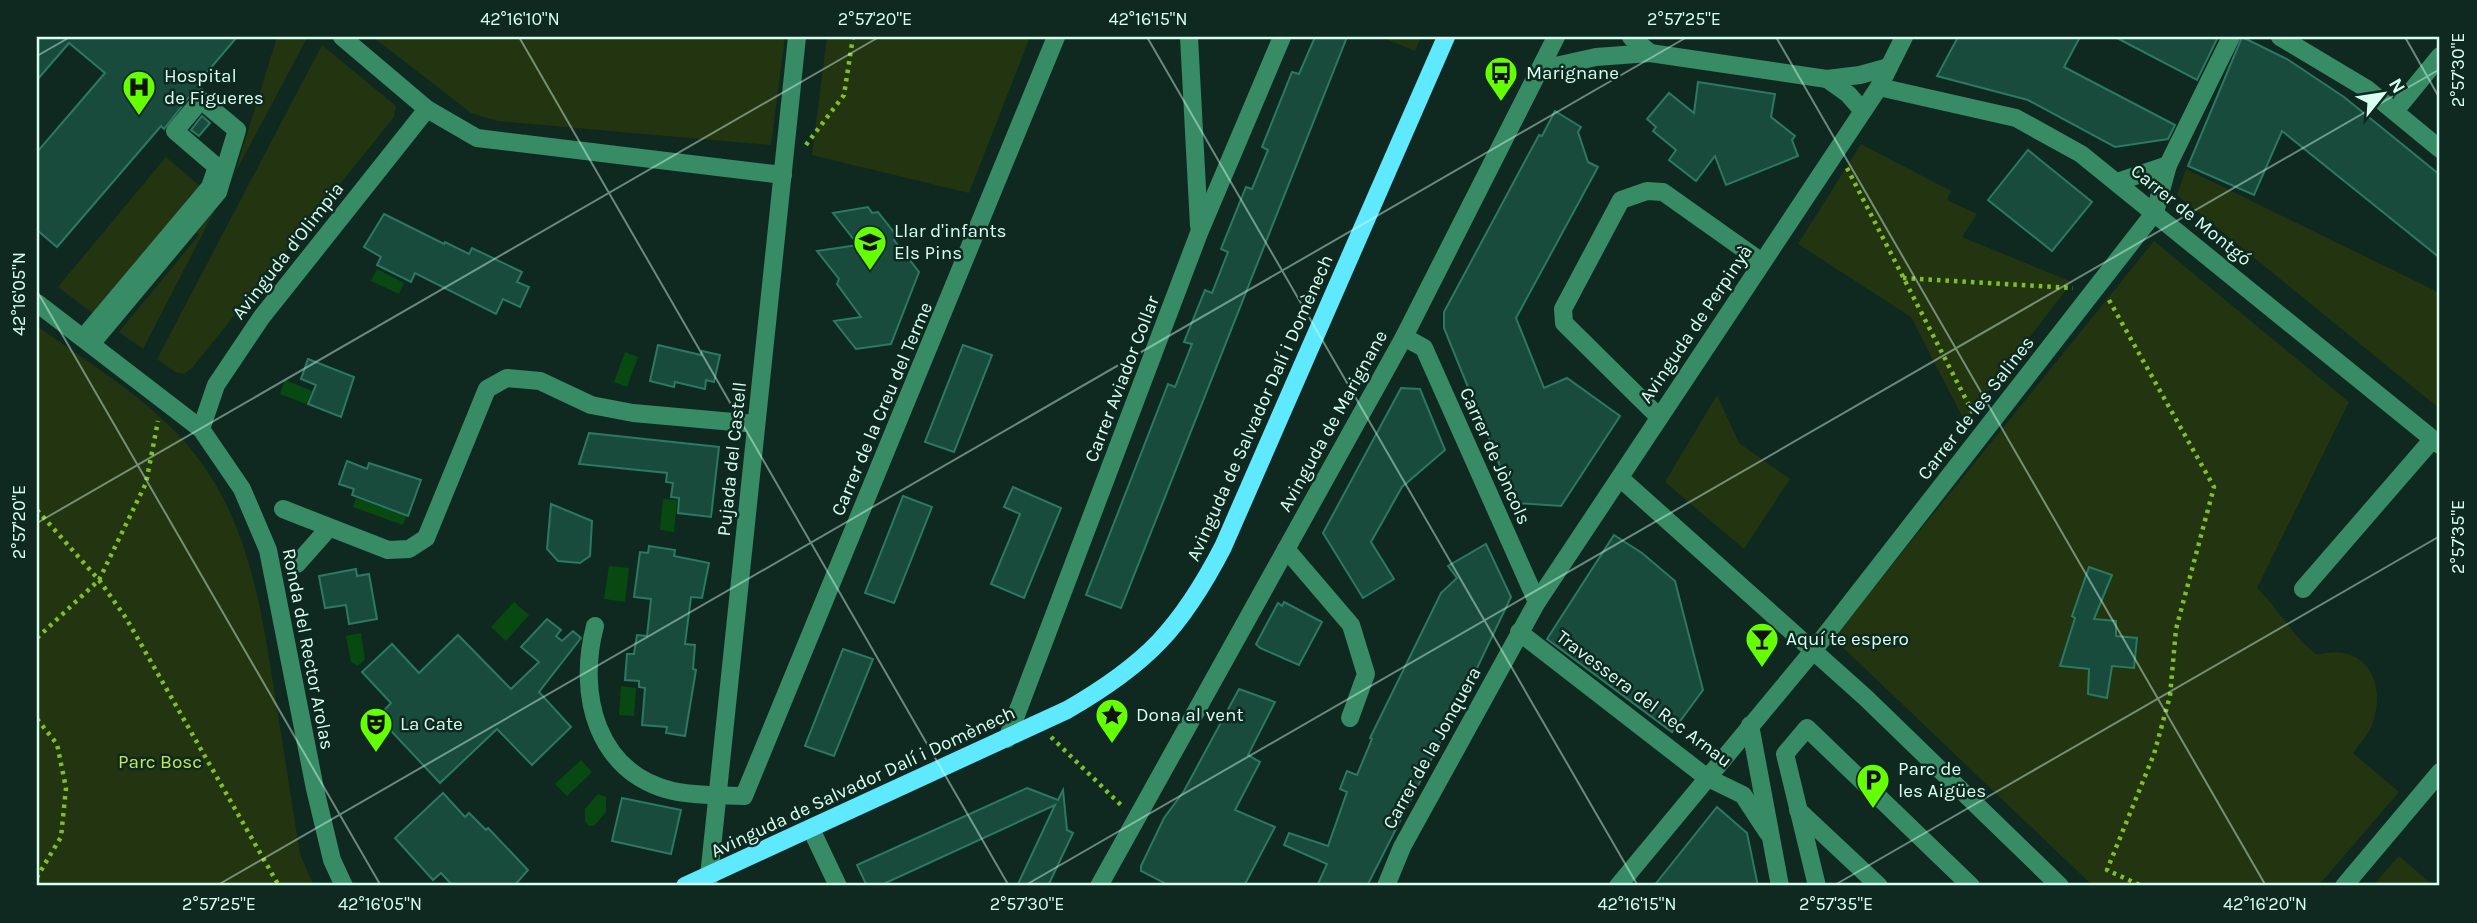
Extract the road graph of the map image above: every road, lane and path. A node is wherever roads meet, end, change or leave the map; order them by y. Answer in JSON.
{"nodes":[{"id":1,"x":342,"y":37,"type":"edge"},
{"id":2,"x":797,"y":37,"type":"edge"},
{"id":3,"x":853,"y":37,"type":"edge"},
{"id":4,"x":1056,"y":37,"type":"edge"},
{"id":5,"x":1189,"y":37,"type":"edge"},
{"id":6,"x":1282,"y":37,"type":"edge"},
{"id":7,"x":1447,"y":37,"type":"edge"},
{"id":8,"x":1556,"y":37,"type":"edge"},
{"id":9,"x":1631,"y":37,"type":"edge"},
{"id":10,"x":1903,"y":37,"type":"edge"},
{"id":11,"x":2231,"y":37,"type":"edge"},
{"id":12,"x":2280,"y":37,"type":"edge"},
{"id":13,"x":1650,"y":53,"type":"junction"},
{"id":14,"x":2440,"y":56,"type":"edge"},
{"id":15,"x":1889,"y":67,"type":"junction"},
{"id":16,"x":1542,"y":69,"type":"junction"},
{"id":17,"x":1826,"y":79,"type":"junction"},
{"id":18,"x":1879,"y":87,"type":"junction"},
{"id":19,"x":427,"y":109,"type":"junction"},
{"id":20,"x":1863,"y":111,"type":"junction"},
{"id":21,"x":2395,"y":111,"type":"junction"},
{"id":22,"x":805,"y":147,"type":"dead end"},
{"id":23,"x":2440,"y":149,"type":"edge"},
{"id":24,"x":1833,"y":156,"type":"junction"},
{"id":25,"x":2168,"y":165,"type":"junction"},
{"id":26,"x":783,"y":176,"type":"junction"},
{"id":27,"x":2117,"y":182,"type":"junction"},
{"id":28,"x":2155,"y":212,"type":"junction"},
{"id":29,"x":1199,"y":233,"type":"junction"},
{"id":30,"x":1762,"y":262,"type":"junction"},
{"id":31,"x":1903,"y":278,"type":"junction"},
{"id":32,"x":2095,"y":289,"type":"junction"},
{"id":33,"x":37,"y":303,"type":"edge"},
{"id":34,"x":1404,"y":337,"type":"junction"},
{"id":35,"x":87,"y":341,"type":"junction"},
{"id":36,"x":160,"y":410,"type":"dead end"},
{"id":37,"x":1658,"y":416,"type":"junction"},
{"id":38,"x":756,"y":424,"type":"junction"},
{"id":39,"x":1989,"y":426,"type":"junction"},
{"id":40,"x":201,"y":429,"type":"junction"},
{"id":41,"x":2436,"y":442,"type":"edge"},
{"id":42,"x":1620,"y":478,"type":"junction"},
{"id":43,"x":283,"y":509,"type":"dead end"},
{"id":44,"x":37,"y":510,"type":"edge"},
{"id":45,"x":328,"y":529,"type":"junction"},
{"id":46,"x":1286,"y":549,"type":"junction"},
{"id":47,"x":297,"y":564,"type":"dead end"},
{"id":48,"x":99,"y":580,"type":"junction"},
{"id":49,"x":2303,"y":589,"type":"dead end"},
{"id":50,"x":1537,"y":603,"type":"junction"},
{"id":51,"x":594,"y":626,"type":"dead end"},
{"id":52,"x":1519,"y":632,"type":"junction"},
{"id":53,"x":37,"y":638,"type":"edge"},
{"id":54,"x":1813,"y":651,"type":"junction"},
{"id":55,"x":1350,"y":718,"type":"dead end"},
{"id":56,"x":37,"y":719,"type":"edge"},
{"id":57,"x":1750,"y":724,"type":"junction"},
{"id":58,"x":1038,"y":725,"type":"junction"},
{"id":59,"x":1007,"y":738,"type":"junction"},
{"id":60,"x":2440,"y":772,"type":"edge"},
{"id":61,"x":1706,"y":777,"type":"junction"},
{"id":62,"x":717,"y":794,"type":"junction"},
{"id":63,"x":1798,"y":810,"type":"junction"},
{"id":64,"x":1136,"y":819,"type":"junction"},
{"id":65,"x":811,"y":829,"type":"junction"},
{"id":66,"x":1768,"y":833,"type":"junction"},
{"id":67,"x":37,"y":877,"type":"edge"},
{"id":68,"x":709,"y":881,"type":"edge"},
{"id":69,"x":279,"y":886,"type":"edge"},
{"id":70,"x":344,"y":886,"type":"edge"},
{"id":71,"x":685,"y":886,"type":"edge"},
{"id":72,"x":838,"y":886,"type":"edge"},
{"id":73,"x":1099,"y":886,"type":"edge"},
{"id":74,"x":1386,"y":886,"type":"edge"},
{"id":75,"x":1618,"y":886,"type":"edge"},
{"id":76,"x":1780,"y":886,"type":"edge"},
{"id":77,"x":1817,"y":886,"type":"edge"},
{"id":78,"x":1879,"y":886,"type":"edge"},
{"id":79,"x":1971,"y":886,"type":"edge"},
{"id":80,"x":2060,"y":886,"type":"edge"},
{"id":81,"x":2142,"y":886,"type":"edge"},
{"id":82,"x":2344,"y":886,"type":"edge"}],
"edges":[{"from":1,"to":19,"type":"street"},
{"from":2,"to":26,"type":"street","name":"Pujada del Castell"},
{"from":3,"to":22,"type":"path"},
{"from":4,"to":62,"type":"street","name":"Carrer de la Creu del Terme"},
{"from":5,"to":29,"type":"street"},
{"from":6,"to":29,"type":"street","name":"Carrer Aviador Collar"},
{"from":7,"to":58,"type":"main road","name":"Avinguda de Salvador Dalí i Domènech"},
{"from":8,"to":16,"type":"street","name":"Avinguda de Marignane"},
{"from":9,"to":13,"type":"street"},
{"from":10,"to":15,"type":"street","name":"Avinguda de Perpinyà"},
{"from":11,"to":25,"type":"street","name":"Carrer de les Salines"},
{"from":12,"to":21,"type":"street"},
{"from":13,"to":16,"type":"street"},
{"from":13,"to":17,"type":"street"},
{"from":14,"to":21,"type":"street"},
{"from":15,"to":17,"type":"street"},
{"from":15,"to":18,"type":"street","name":"Avinguda de Perpinyà"},
{"from":16,"to":34,"type":"street","name":"Avinguda de Marignane"},
{"from":17,"to":20,"type":"street"},
{"from":18,"to":20,"type":"street","name":"Avinguda de Perpinyà"},
{"from":18,"to":27,"type":"street","name":"Carrer de Montgó"},
{"from":19,"to":26,"type":"street"},
{"from":19,"to":40,"type":"street","name":"Avinguda d'Olimpia"},
{"from":20,"to":24,"type":"street","name":"Avinguda de Perpinyà"},
{"from":21,"to":23,"type":"street"},
{"from":24,"to":30,"type":"street","name":"Avinguda de Perpinyà"},
{"from":24,"to":31,"type":"path"},
{"from":25,"to":27,"type":"street"},
{"from":25,"to":28,"type":"street","name":"Carrer de les Salines"},
{"from":26,"to":38,"type":"street","name":"Pujada del Castell"},
{"from":27,"to":28,"type":"street","name":"Carrer de Montgó"},
{"from":28,"to":32,"type":"street","name":"Carrer de les Salines"},
{"from":28,"to":41,"type":"street","name":"Carrer de Montgó"},
{"from":29,"to":59,"type":"street","name":"Carrer Aviador Collar"},
{"from":30,"to":37,"type":"street","name":"Avinguda de Perpinyà"},
{"from":30,"to":37,"type":"street"},
{"from":31,"to":32,"type":"path"},
{"from":31,"to":39,"type":"path"},
{"from":32,"to":39,"type":"street","name":"Carrer de les Salines"},
{"from":32,"to":81,"type":"path"},
{"from":33,"to":35,"type":"street","name":"Ronda del Rector Arolas"},
{"from":34,"to":46,"type":"street","name":"Avinguda de Marignane"},
{"from":34,"to":50,"type":"street","name":"Carrer de Jòncols"},
{"from":35,"to":35,"type":"street"},
{"from":35,"to":40,"type":"street","name":"Ronda del Rector Arolas"},
{"from":36,"to":48,"type":"path"},
{"from":37,"to":42,"type":"street","name":"Avinguda de Perpinyà"},
{"from":38,"to":45,"type":"street","name":"Ronda del Rector Arolas"},
{"from":38,"to":62,"type":"street","name":"Pujada del Castell"},
{"from":39,"to":54,"type":"street","name":"Carrer de les Salines"},
{"from":40,"to":70,"type":"street","name":"Ronda del Rector Arolas"},
{"from":41,"to":49,"type":"street"},
{"from":42,"to":50,"type":"street","name":"Avinguda de Perpinyà"},
{"from":42,"to":54,"type":"street"},
{"from":43,"to":45,"type":"street","name":"Ronda del Rector Arolas"},
{"from":44,"to":48,"type":"path"},
{"from":45,"to":47,"type":"street","name":"Ronda del Rector Arolas"},
{"from":46,"to":55,"type":"street"},
{"from":46,"to":64,"type":"street","name":"Avinguda de Marignane"},
{"from":48,"to":53,"type":"path"},
{"from":48,"to":69,"type":"path"},
{"from":50,"to":52,"type":"street","name":"Avinguda de Perpinyà"},
{"from":51,"to":62,"type":"street"},
{"from":52,"to":61,"type":"street","name":"Travessera del Rec Arnau"},
{"from":52,"to":74,"type":"street","name":"Carrer de la Jonquera"},
{"from":54,"to":57,"type":"street","name":"Carrer de les Salines"},
{"from":54,"to":80,"type":"street"},
{"from":56,"to":67,"type":"path"},
{"from":57,"to":61,"type":"street","name":"Carrer de les Salines"},
{"from":57,"to":66,"type":"street"},
{"from":58,"to":59,"type":"main road","name":"Avinguda de Salvador Dalí i Domènech"},
{"from":58,"to":64,"type":"path"},
{"from":59,"to":65,"type":"main road","name":"Avinguda de Salvador Dalí i Domènech"},
{"from":60,"to":82,"type":"street"},
{"from":61,"to":66,"type":"street","name":"Travessera del Rec Arnau"},
{"from":61,"to":75,"type":"street","name":"Carrer de les Salines"},
{"from":62,"to":68,"type":"street","name":"Pujada del Castell"},
{"from":63,"to":77,"type":"street"},
{"from":63,"to":78,"type":"street"},
{"from":63,"to":79,"type":"street"},
{"from":64,"to":73,"type":"street","name":"Avinguda de Marignane"},
{"from":65,"to":68,"type":"main road","name":"Avinguda de Salvador Dalí i Domènech"},
{"from":65,"to":72,"type":"street"},
{"from":66,"to":76,"type":"street"},
{"from":68,"to":71,"type":"main road","name":"Avinguda de Salvador Dalí i Domènech"}]}
